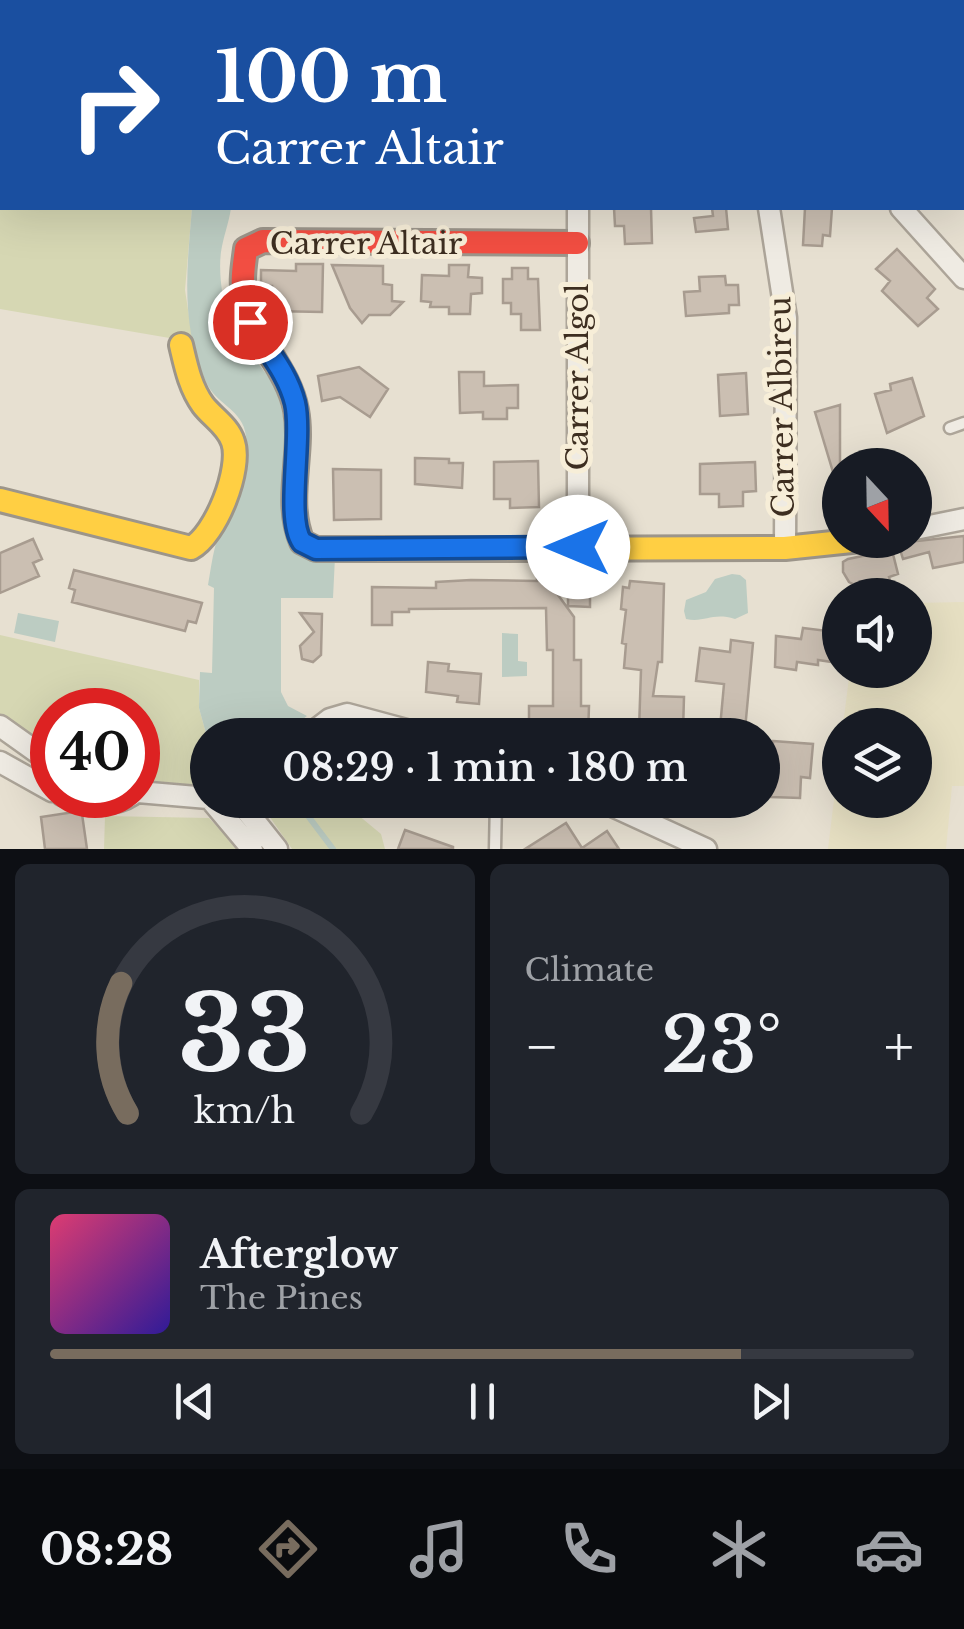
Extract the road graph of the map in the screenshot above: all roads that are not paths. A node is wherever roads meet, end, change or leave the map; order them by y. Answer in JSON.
{"nodes":[{"id":1,"x":578,"y":210,"type":"edge"},
{"id":2,"x":769,"y":210,"type":"edge"},
{"id":3,"x":903,"y":210,"type":"edge"},
{"id":4,"x":577,"y":243,"type":"junction"},
{"id":5,"x":964,"y":278,"type":"edge"},
{"id":6,"x":182,"y":345,"type":"dead end"},
{"id":7,"x":964,"y":423,"type":"edge"},
{"id":8,"x":950,"y":428,"type":"dead end"},
{"id":9,"x":0,"y":500,"type":"edge"},
{"id":10,"x":964,"y":519,"type":"edge"},
{"id":11,"x":932,"y":526,"type":"edge"},
{"id":12,"x":822,"y":544,"type":"edge"},
{"id":13,"x":578,"y":547,"type":"junction"},
{"id":14,"x":785,"y":548,"type":"junction"},
{"id":15,"x":333,"y":718,"type":"edge"},
{"id":16,"x":362,"y":718,"type":"edge"},
{"id":17,"x":0,"y":726,"type":"edge"},
{"id":18,"x":30,"y":748,"type":"edge"},
{"id":19,"x":0,"y":762,"type":"edge"},
{"id":20,"x":30,"y":779,"type":"edge"},
{"id":21,"x":160,"y":795,"type":"edge"},
{"id":22,"x":190,"y":797,"type":"edge"},
{"id":23,"x":225,"y":818,"type":"edge"},
{"id":24,"x":253,"y":818,"type":"edge"},
{"id":25,"x":496,"y":818,"type":"edge"},
{"id":26,"x":638,"y":818,"type":"edge"},
{"id":27,"x":252,"y":849,"type":"edge"},
{"id":28,"x":278,"y":849,"type":"edge"},
{"id":29,"x":495,"y":849,"type":"edge"},
{"id":30,"x":706,"y":849,"type":"edge"}],
"edges":[{"from":1,"to":4,"type":"street","name":"Carrer Algol"},
{"from":2,"to":14,"type":"street","name":"Carrer Albireu"},
{"from":3,"to":5,"type":"street"},
{"from":4,"to":13,"type":"street","name":"Carrer Algol"},
{"from":4,"to":13,"type":"street","name":"Carrer Altair"},
{"from":6,"to":9,"type":"street"},
{"from":7,"to":8,"type":"lane"},
{"from":10,"to":11,"type":"street"},
{"from":12,"to":14,"type":"street","name":"Carrer Altair"},
{"from":13,"to":14,"type":"street","name":"Carrer Altair"},
{"from":15,"to":16,"type":"street"},
{"from":17,"to":18,"type":"street"},
{"from":19,"to":20,"type":"street"},
{"from":21,"to":22,"type":"street"},
{"from":23,"to":27,"type":"street"},
{"from":24,"to":28,"type":"street"},
{"from":25,"to":29,"type":"lane"},
{"from":26,"to":30,"type":"street"}]}
